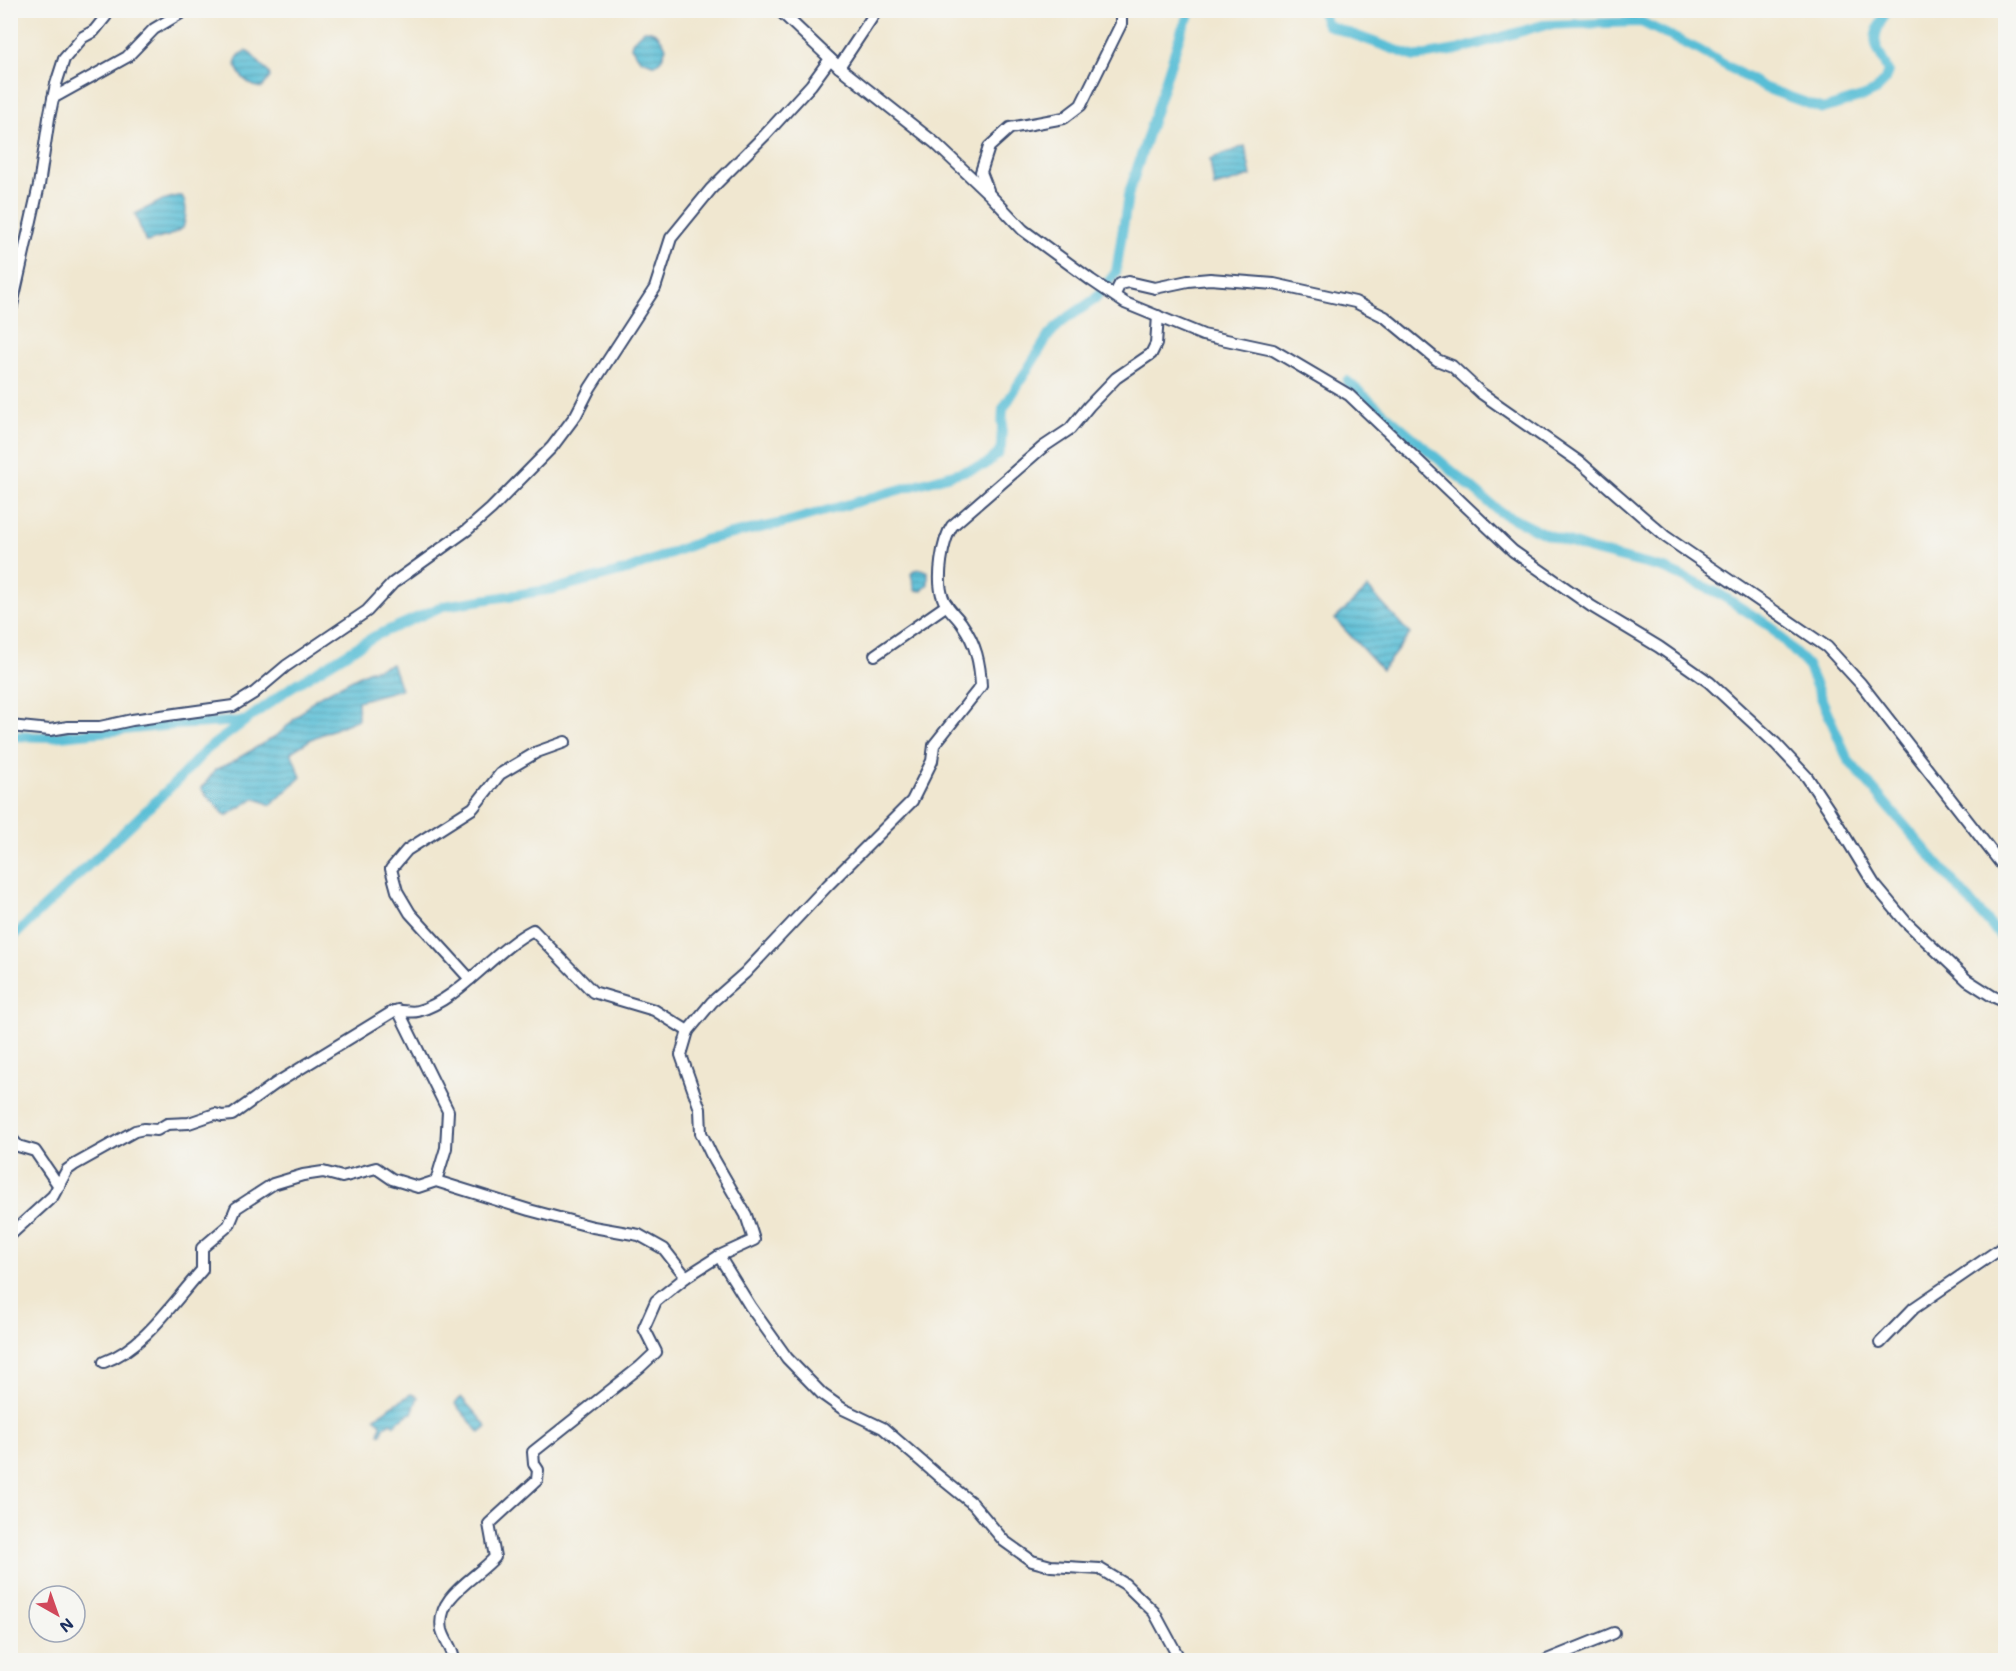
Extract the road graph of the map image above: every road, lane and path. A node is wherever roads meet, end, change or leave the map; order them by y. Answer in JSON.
{"nodes":[{"id":1,"x":105,"y":10,"type":"edge"},
{"id":2,"x":186,"y":10,"type":"edge"},
{"id":3,"x":779,"y":10,"type":"edge"},
{"id":4,"x":877,"y":10,"type":"edge"},
{"id":5,"x":1121,"y":10,"type":"edge"},
{"id":6,"x":830,"y":59,"type":"junction"},
{"id":7,"x":839,"y":67,"type":"junction"},
{"id":8,"x":53,"y":98,"type":"junction"},
{"id":9,"x":990,"y":195,"type":"junction"},
{"id":10,"x":1115,"y":294,"type":"junction"},
{"id":11,"x":10,"y":314,"type":"edge"},
{"id":12,"x":1158,"y":316,"type":"junction"},
{"id":13,"x":947,"y":605,"type":"junction"},
{"id":14,"x":875,"y":655,"type":"dead end"},
{"id":15,"x":10,"y":726,"type":"edge"},
{"id":16,"x":565,"y":742,"type":"dead end"},
{"id":17,"x":2006,"y":870,"type":"edge"},
{"id":18,"x":470,"y":978,"type":"junction"},
{"id":19,"x":2006,"y":1002,"type":"edge"},
{"id":20,"x":398,"y":1010,"type":"junction"},
{"id":21,"x":688,"y":1031,"type":"junction"},
{"id":22,"x":10,"y":1137,"type":"edge"},
{"id":23,"x":436,"y":1181,"type":"junction"},
{"id":24,"x":59,"y":1186,"type":"junction"},
{"id":25,"x":10,"y":1235,"type":"edge"},
{"id":26,"x":2006,"y":1245,"type":"edge"},
{"id":27,"x":719,"y":1256,"type":"junction"},
{"id":28,"x":686,"y":1277,"type":"junction"},
{"id":29,"x":1880,"y":1343,"type":"dead end"},
{"id":30,"x":104,"y":1362,"type":"dead end"},
{"id":31,"x":1614,"y":1633,"type":"dead end"},
{"id":32,"x":454,"y":1660,"type":"edge"},
{"id":33,"x":1180,"y":1660,"type":"edge"},
{"id":34,"x":1547,"y":1660,"type":"edge"}],
"edges":[{"from":1,"to":8,"type":"street"},
{"from":2,"to":8,"type":"street"},
{"from":3,"to":6,"type":"street"},
{"from":4,"to":7,"type":"street"},
{"from":5,"to":9,"type":"street"},
{"from":6,"to":7,"type":"street"},
{"from":6,"to":15,"type":"street"},
{"from":7,"to":9,"type":"street"},
{"from":8,"to":11,"type":"street"},
{"from":9,"to":10,"type":"street"},
{"from":10,"to":12,"type":"street"},
{"from":10,"to":17,"type":"street"},
{"from":12,"to":13,"type":"street"},
{"from":12,"to":19,"type":"street"},
{"from":13,"to":14,"type":"street"},
{"from":13,"to":21,"type":"street"},
{"from":16,"to":18,"type":"street"},
{"from":18,"to":20,"type":"street"},
{"from":18,"to":21,"type":"street"},
{"from":20,"to":23,"type":"street"},
{"from":20,"to":24,"type":"street"},
{"from":21,"to":27,"type":"street"},
{"from":22,"to":24,"type":"street"},
{"from":23,"to":28,"type":"street"},
{"from":23,"to":30,"type":"street"},
{"from":24,"to":25,"type":"street"},
{"from":26,"to":29,"type":"street"},
{"from":27,"to":28,"type":"street"},
{"from":27,"to":33,"type":"street"},
{"from":28,"to":32,"type":"street"},
{"from":31,"to":34,"type":"street"}]}
